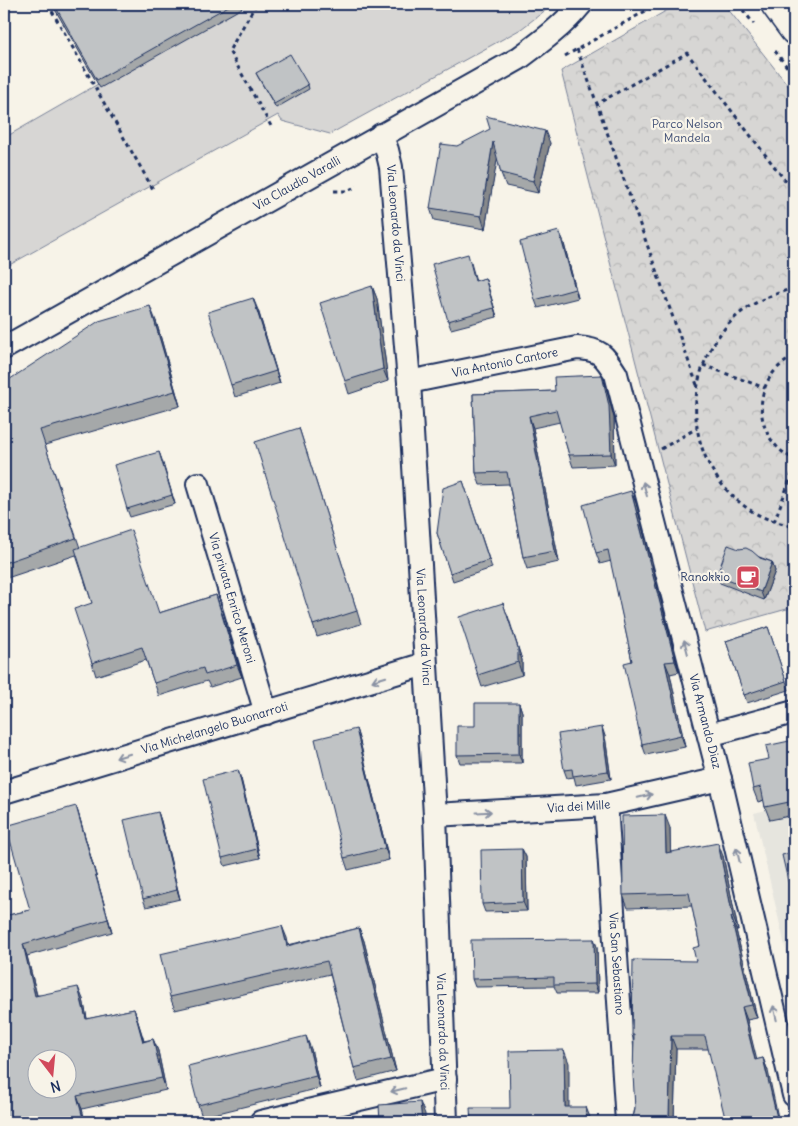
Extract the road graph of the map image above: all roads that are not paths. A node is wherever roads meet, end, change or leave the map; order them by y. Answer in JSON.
{"nodes":[{"id":1,"x":581,"y":4,"type":"edge"},
{"id":2,"x":775,"y":4,"type":"edge"},
{"id":3,"x":794,"y":30,"type":"edge"},
{"id":4,"x":381,"y":135,"type":"junction"},
{"id":5,"x":4,"y":348,"type":"edge"},
{"id":6,"x":600,"y":353,"type":"joint"},
{"id":7,"x":409,"y":382,"type":"junction"},
{"id":8,"x":198,"y":484,"type":"dead end"},
{"id":9,"x":426,"y":664,"type":"junction"},
{"id":10,"x":794,"y":712,"type":"edge"},
{"id":11,"x":266,"y":713,"type":"junction"},
{"id":12,"x":709,"y":735,"type":"junction"},
{"id":13,"x":720,"y":779,"type":"junction"},
{"id":14,"x":4,"y":792,"type":"edge"},
{"id":15,"x":606,"y":804,"type":"junction"},
{"id":16,"x":435,"y":815,"type":"junction"},
{"id":17,"x":445,"y":1079,"type":"junction"},
{"id":18,"x":794,"y":1095,"type":"edge"},
{"id":19,"x":261,"y":1122,"type":"edge"},
{"id":20,"x":446,"y":1122,"type":"edge"},
{"id":21,"x":627,"y":1122,"type":"edge"}],
"edges":[{"from":1,"to":4,"type":"street","name":"Via Claudio Varalli"},
{"from":2,"to":3,"type":"street"},
{"from":4,"to":5,"type":"street","name":"Via Claudio Varalli"},
{"from":4,"to":7,"type":"street","name":"Via Leonardo da Vinci"},
{"from":6,"to":7,"type":"street","name":"Via Antonio Cantore"},
{"from":12,"to":6,"type":"street","name":"Via Armando Diaz","one_way":true},
{"from":7,"to":9,"type":"street","name":"Via Leonardo da Vinci"},
{"from":8,"to":11,"type":"street","name":"Via privata Enrico Meroni"},
{"from":9,"to":11,"type":"street","name":"Via Michelangelo Buonarroti","one_way":true},
{"from":9,"to":16,"type":"street","name":"Via Leonardo da Vinci"},
{"from":10,"to":12,"type":"street"},
{"from":11,"to":14,"type":"street","name":"Via Michelangelo Buonarroti","one_way":true},
{"from":12,"to":13,"type":"street","name":"Via Armando Diaz"},
{"from":15,"to":13,"type":"street","name":"Via dei Mille","one_way":true},
{"from":18,"to":13,"type":"street","name":"Via Armando Diaz","one_way":true},
{"from":16,"to":15,"type":"street","name":"Via dei Mille","one_way":true},
{"from":15,"to":21,"type":"street","name":"Via San Sebastiano"},
{"from":16,"to":17,"type":"street","name":"Via Leonardo da Vinci"},
{"from":17,"to":19,"type":"street","one_way":true},
{"from":17,"to":20,"type":"street","name":"Via Leonardo da Vinci"}]}
